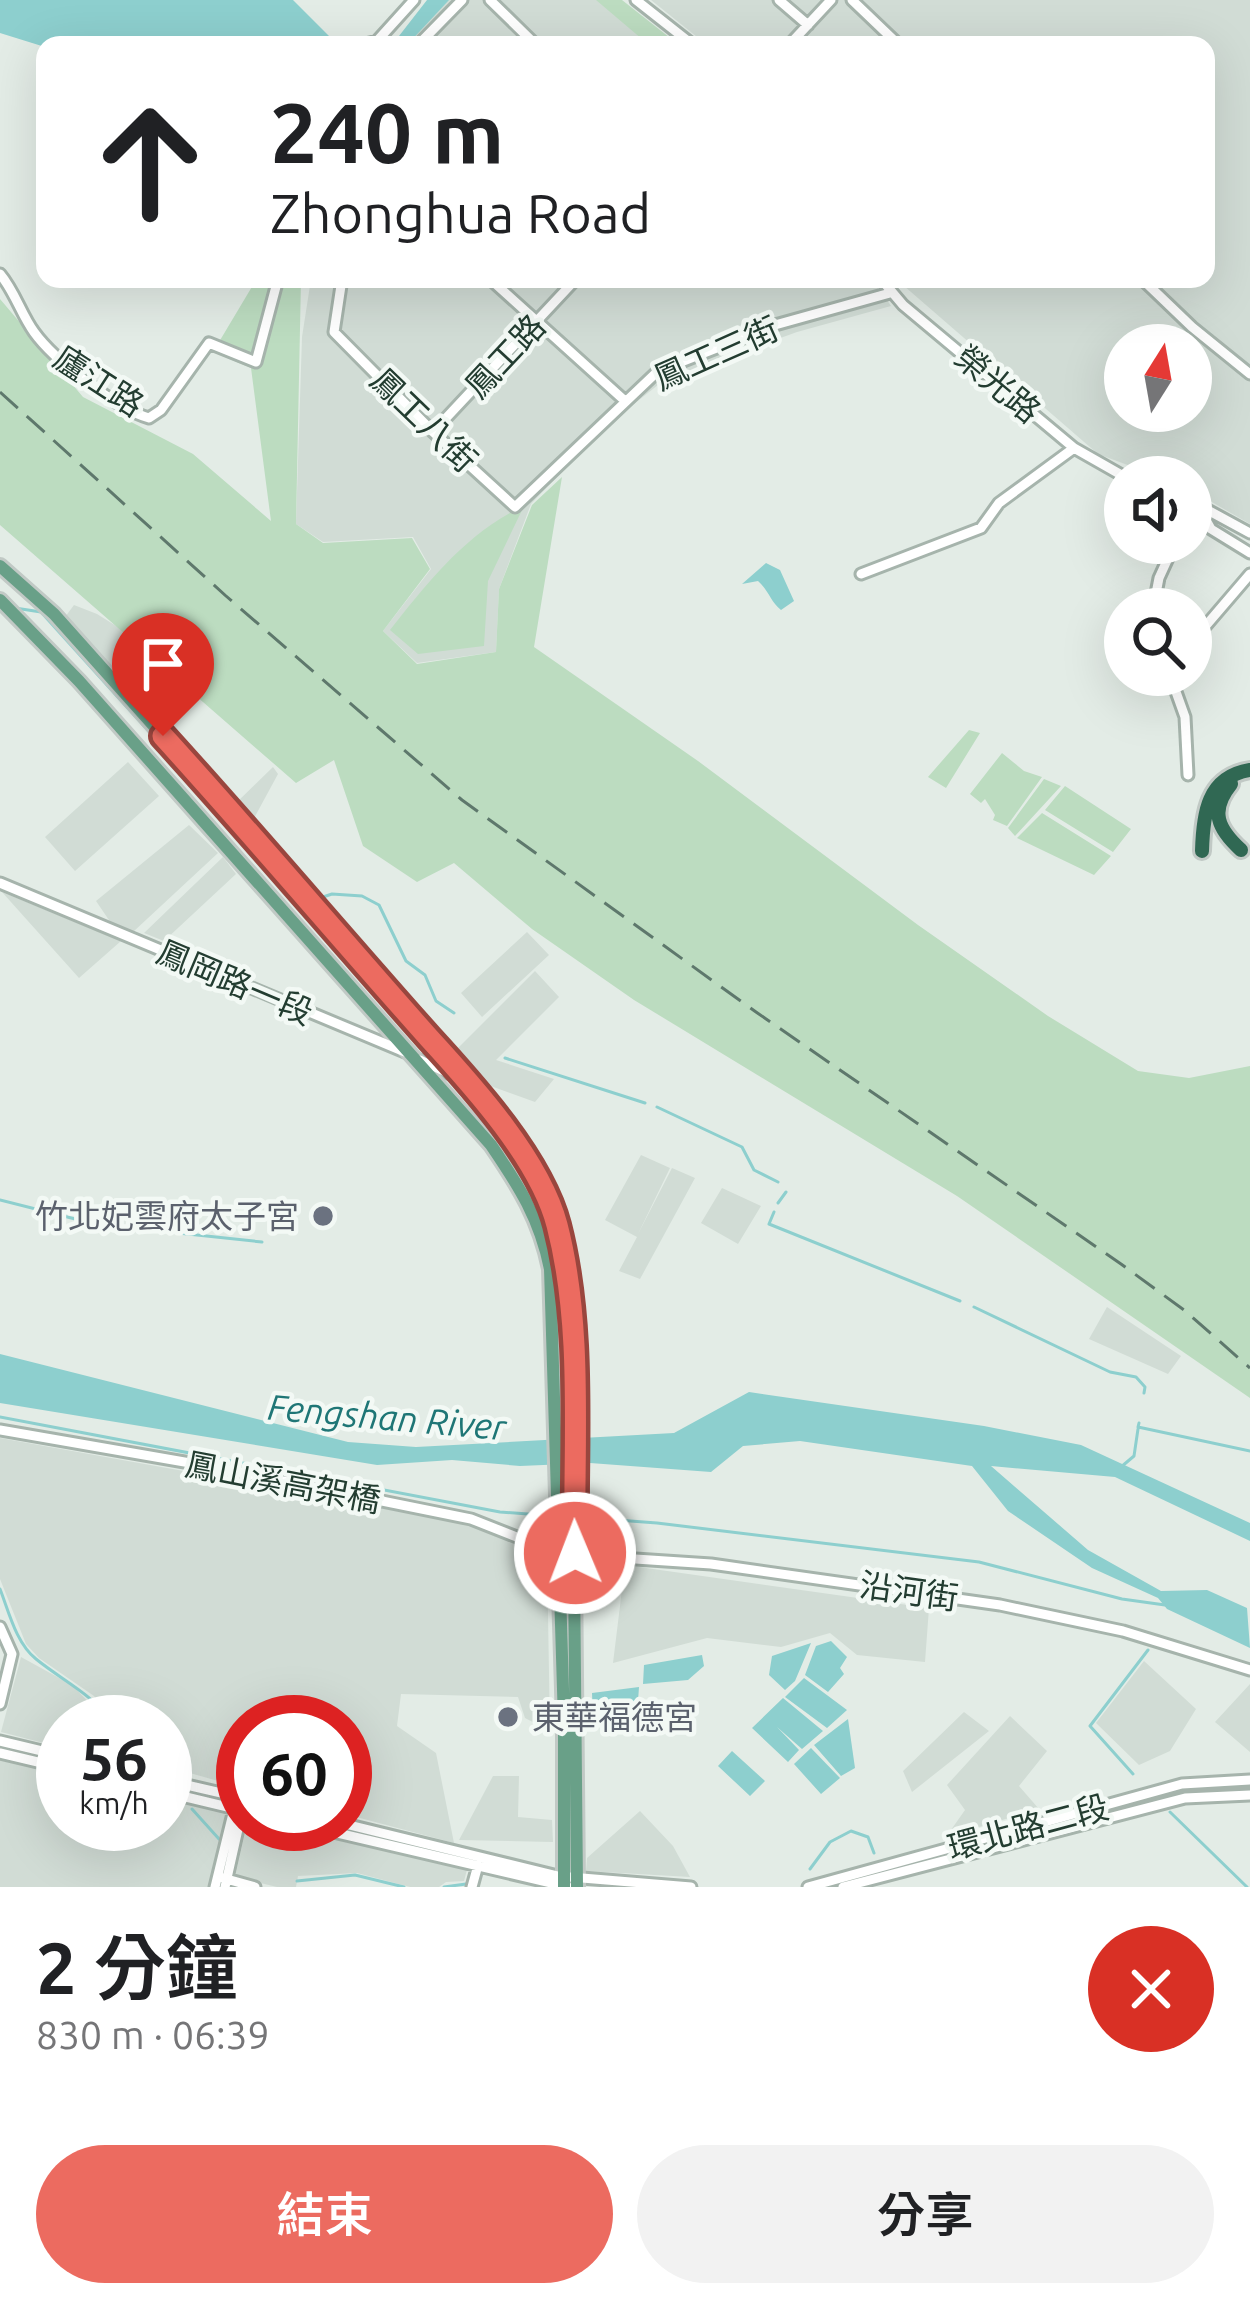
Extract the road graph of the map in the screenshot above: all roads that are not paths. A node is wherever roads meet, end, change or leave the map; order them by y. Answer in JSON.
{"nodes":[{"id":1,"x":414,"y":0,"type":"edge"},
{"id":2,"x":462,"y":0,"type":"edge"},
{"id":3,"x":490,"y":0,"type":"edge"},
{"id":4,"x":636,"y":0,"type":"edge"},
{"id":5,"x":779,"y":0,"type":"edge"},
{"id":6,"x":832,"y":0,"type":"edge"},
{"id":7,"x":852,"y":0,"type":"edge"},
{"id":8,"x":808,"y":25,"type":"junction"},
{"id":9,"x":382,"y":36,"type":"edge"},
{"id":10,"x":427,"y":36,"type":"edge"},
{"id":11,"x":527,"y":36,"type":"edge"},
{"id":12,"x":682,"y":36,"type":"edge"},
{"id":13,"x":798,"y":36,"type":"edge"},
{"id":14,"x":889,"y":36,"type":"edge"},
{"id":15,"x":0,"y":274,"type":"edge"},
{"id":16,"x":276,"y":288,"type":"edge"},
{"id":17,"x":341,"y":288,"type":"edge"},
{"id":18,"x":500,"y":288,"type":"edge"},
{"id":19,"x":568,"y":288,"type":"edge"},
{"id":20,"x":887,"y":288,"type":"edge"},
{"id":21,"x":1151,"y":288,"type":"edge"},
{"id":22,"x":890,"y":292,"type":"junction"},
{"id":23,"x":536,"y":322,"type":"junction"},
{"id":24,"x":1250,"y":374,"type":"edge"},
{"id":25,"x":624,"y":400,"type":"junction"},
{"id":26,"x":433,"y":432,"type":"junction"},
{"id":27,"x":1074,"y":448,"type":"junction"},
{"id":28,"x":1104,"y":465,"type":"edge"},
{"id":29,"x":515,"y":507,"type":"joint"},
{"id":30,"x":1212,"y":516,"type":"edge"},
{"id":31,"x":1212,"y":530,"type":"edge"},
{"id":32,"x":1250,"y":533,"type":"edge"},
{"id":33,"x":1250,"y":553,"type":"edge"},
{"id":34,"x":0,"y":566,"type":"edge"},
{"id":35,"x":861,"y":574,"type":"dead end"},
{"id":36,"x":1250,"y":574,"type":"edge"},
{"id":37,"x":1,"y":601,"type":"edge"},
{"id":38,"x":1212,"y":618,"type":"edge"},
{"id":39,"x":1178,"y":696,"type":"edge"},
{"id":40,"x":1250,"y":770,"type":"edge"},
{"id":41,"x":1188,"y":775,"type":"dead end"},
{"id":42,"x":1250,"y":779,"type":"edge"},
{"id":43,"x":1241,"y":850,"type":"dead end"},
{"id":44,"x":1202,"y":851,"type":"dead end"},
{"id":45,"x":0,"y":883,"type":"edge"},
{"id":46,"x":406,"y":1053,"type":"junction"},
{"id":47,"x":470,"y":1083,"type":"junction"},
{"id":48,"x":0,"y":1430,"type":"edge"},
{"id":49,"x":567,"y":1554,"type":"junction"},
{"id":50,"x":0,"y":1628,"type":"edge"},
{"id":51,"x":1250,"y":1670,"type":"edge"},
{"id":52,"x":0,"y":1704,"type":"edge"},
{"id":53,"x":0,"y":1742,"type":"edge"},
{"id":54,"x":36,"y":1750,"type":"edge"},
{"id":55,"x":0,"y":1753,"type":"edge"},
{"id":56,"x":36,"y":1762,"type":"edge"},
{"id":57,"x":1250,"y":1780,"type":"edge"},
{"id":58,"x":1250,"y":1795,"type":"edge"},
{"id":59,"x":372,"y":1831,"type":"edge"},
{"id":60,"x":372,"y":1841,"type":"edge"},
{"id":61,"x":229,"y":1851,"type":"edge"},
{"id":62,"x":478,"y":1865,"type":"junction"},
{"id":63,"x":221,"y":1882,"type":"edge"},
{"id":64,"x":569,"y":1884,"type":"edge"},
{"id":65,"x":834,"y":1886,"type":"edge"},
{"id":66,"x":255,"y":1887,"type":"edge"},
{"id":67,"x":472,"y":1887,"type":"edge"},
{"id":68,"x":691,"y":1887,"type":"edge"},
{"id":69,"x":808,"y":1887,"type":"edge"}],
"edges":[{"from":1,"to":9,"type":"street"},
{"from":2,"to":10,"type":"street"},
{"from":3,"to":11,"type":"street"},
{"from":4,"to":12,"type":"street"},
{"from":5,"to":8,"type":"street"},
{"from":6,"to":8,"type":"street"},
{"from":7,"to":14,"type":"street"},
{"from":8,"to":13,"type":"street"},
{"from":15,"to":16,"type":"street","name":"廬江路"},
{"from":17,"to":26,"type":"street","name":"鳳工八街"},
{"from":18,"to":23,"type":"street"},
{"from":19,"to":23,"type":"street","name":"鳳工路"},
{"from":20,"to":22,"type":"street","name":"榮光路"},
{"from":21,"to":24,"type":"street"},
{"from":22,"to":25,"type":"street","name":"鳳工三街"},
{"from":22,"to":27,"type":"street","name":"榮光路"},
{"from":23,"to":25,"type":"street"},
{"from":23,"to":26,"type":"street","name":"鳳工路"},
{"from":25,"to":29,"type":"street","name":"鳳工三街"},
{"from":26,"to":29,"type":"street","name":"鳳工八街"},
{"from":27,"to":28,"type":"street","name":"榮光路"},
{"from":27,"to":35,"type":"street"},
{"from":30,"to":32,"type":"street"},
{"from":31,"to":33,"type":"street"},
{"from":34,"to":47,"type":"main road"},
{"from":36,"to":38,"type":"street"},
{"from":37,"to":46,"type":"main road"},
{"from":39,"to":41,"type":"street"},
{"from":40,"to":44,"type":"highway"},
{"from":42,"to":43,"type":"highway"},
{"from":45,"to":46,"type":"street","name":"鳳岡路一段"},
{"from":46,"to":47,"type":"street","name":"鳳岡路一段"},
{"from":46,"to":49,"type":"main road"},
{"from":47,"to":49,"type":"main road"},
{"from":48,"to":49,"type":"street","name":"鳳山溪高架橋"},
{"from":49,"to":51,"type":"street","name":"沿河街"},
{"from":49,"to":64,"type":"main road"},
{"from":50,"to":52,"type":"street"},
{"from":53,"to":54,"type":"street"},
{"from":55,"to":56,"type":"street"},
{"from":57,"to":65,"type":"street","name":"環北路二段"},
{"from":58,"to":65,"type":"street","name":"環北路二段"},
{"from":59,"to":64,"type":"street"},
{"from":60,"to":62,"type":"street"},
{"from":61,"to":63,"type":"street"},
{"from":62,"to":64,"type":"street"},
{"from":62,"to":67,"type":"street"},
{"from":63,"to":66,"type":"street"},
{"from":64,"to":68,"type":"street"},
{"from":65,"to":69,"type":"street","name":"環北路二段"}]}
